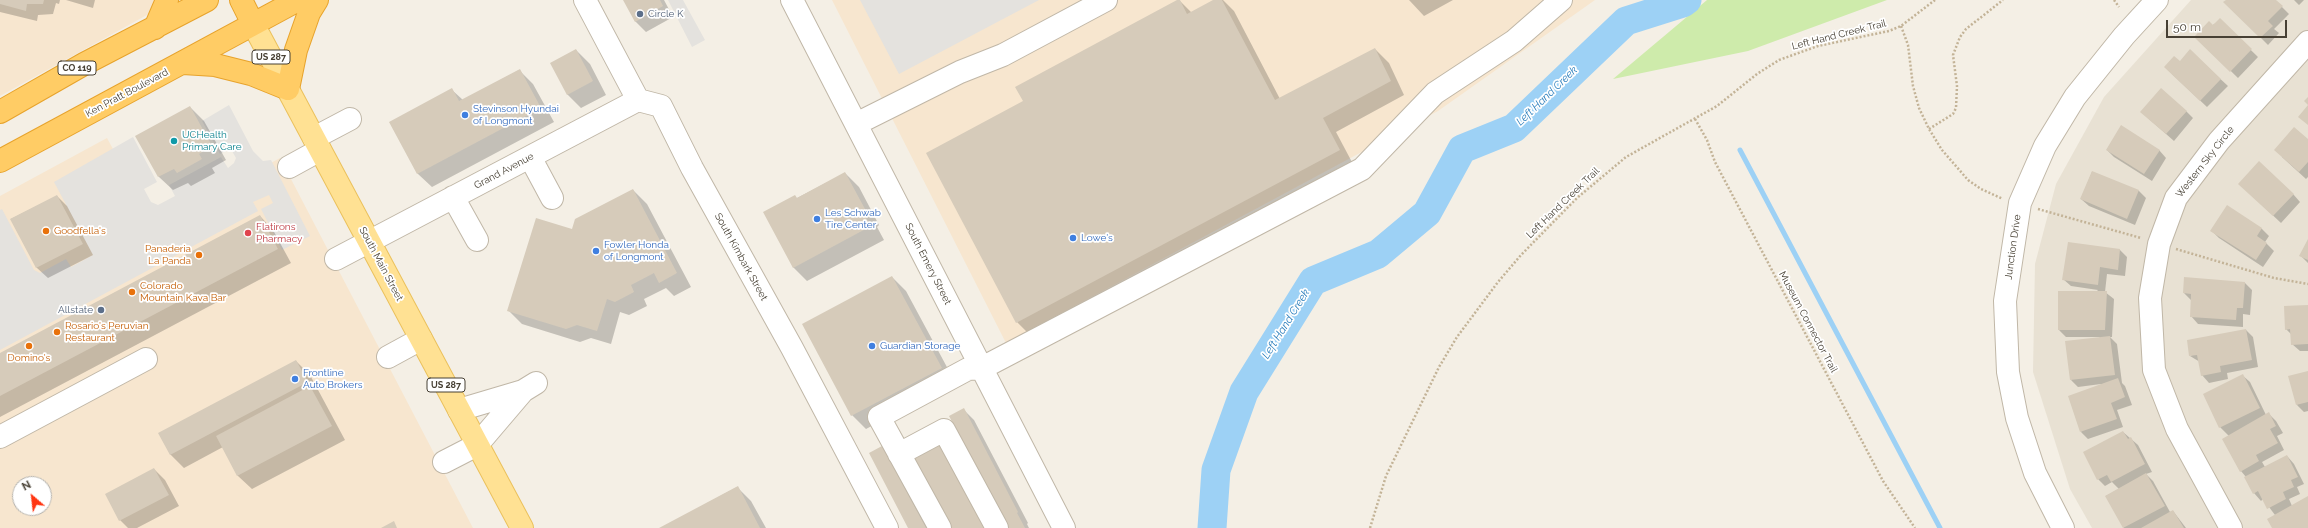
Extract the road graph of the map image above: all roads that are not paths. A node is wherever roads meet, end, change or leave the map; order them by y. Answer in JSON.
{"nodes":[{"id":1,"x":167,"y":0,"type":"edge"},
{"id":2,"x":207,"y":0,"type":"edge"},
{"id":3,"x":240,"y":0,"type":"edge"},
{"id":4,"x":298,"y":0,"type":"edge"},
{"id":5,"x":317,"y":0,"type":"edge"},
{"id":6,"x":585,"y":0,"type":"edge"},
{"id":7,"x":792,"y":0,"type":"edge"},
{"id":8,"x":1106,"y":0,"type":"edge"},
{"id":9,"x":1561,"y":0,"type":"edge"},
{"id":10,"x":2158,"y":0,"type":"edge"},
{"id":11,"x":253,"y":24,"type":"junction"},
{"id":12,"x":155,"y":28,"type":"junction"},
{"id":13,"x":2308,"y":42,"type":"edge"},
{"id":14,"x":183,"y":63,"type":"junction"},
{"id":15,"x":288,"y":89,"type":"junction"},
{"id":16,"x":638,"y":100,"type":"junction"},
{"id":17,"x":0,"y":112,"type":"edge"},
{"id":18,"x":350,"y":119,"type":"dead end"},
{"id":19,"x":856,"y":124,"type":"junction"},
{"id":20,"x":317,"y":144,"type":"junction"},
{"id":21,"x":530,"y":157,"type":"junction"},
{"id":22,"x":0,"y":161,"type":"edge"},
{"id":23,"x":289,"y":166,"type":"dead end"},
{"id":24,"x":454,"y":197,"type":"junction"},
{"id":25,"x":552,"y":198,"type":"dead end"},
{"id":26,"x":477,"y":240,"type":"dead end"},
{"id":27,"x":370,"y":242,"type":"junction"},
{"id":28,"x":336,"y":259,"type":"dead end"},
{"id":29,"x":421,"y":339,"type":"junction"},
{"id":30,"x":388,"y":357,"type":"dead end"},
{"id":31,"x":146,"y":359,"type":"dead end"},
{"id":32,"x":982,"y":368,"type":"junction"},
{"id":33,"x":459,"y":410,"type":"junction"},
{"id":34,"x":0,"y":437,"type":"edge"},
{"id":35,"x":477,"y":445,"type":"junction"},
{"id":36,"x":900,"y":454,"type":"junction"},
{"id":37,"x":444,"y":462,"type":"dead end"},
{"id":38,"x":522,"y":528,"type":"edge"},
{"id":39,"x":887,"y":528,"type":"edge"},
{"id":40,"x":940,"y":528,"type":"edge"},
{"id":41,"x":997,"y":528,"type":"edge"},
{"id":42,"x":1064,"y":528,"type":"edge"},
{"id":43,"x":2063,"y":528,"type":"edge"},
{"id":44,"x":2231,"y":528,"type":"edge"}],
"edges":[{"from":1,"to":12,"type":"highway"},
{"from":2,"to":12,"type":"highway","number":"CO 119"},
{"from":3,"to":11,"type":"highway","name":"South Main Street","number":"US 287"},
{"from":4,"to":11,"type":"highway","name":"Ken Pratt Boulevard"},
{"from":5,"to":15,"type":"highway"},
{"from":6,"to":16,"type":"street"},
{"from":7,"to":19,"type":"street","name":"South Emery Street"},
{"from":8,"to":19,"type":"street"},
{"from":9,"to":32,"type":"street"},
{"from":10,"to":43,"type":"street","name":"Junction Drive"},
{"from":11,"to":14,"type":"highway","name":"Ken Pratt Boulevard"},
{"from":11,"to":15,"type":"main road","name":"South Main Street","number":"US 287"},
{"from":12,"to":17,"type":"highway","number":"CO 119"},
{"from":13,"to":44,"type":"street","name":"Western Sky Circle"},
{"from":14,"to":15,"type":"highway"},
{"from":14,"to":22,"type":"highway","name":"Ken Pratt Boulevard"},
{"from":15,"to":20,"type":"main road","name":"South Main Street","number":"US 287"},
{"from":16,"to":21,"type":"street","name":"Grand Avenue"},
{"from":16,"to":39,"type":"street","name":"South Kimbark Street"},
{"from":18,"to":20,"type":"street"},
{"from":19,"to":32,"type":"street","name":"South Emery Street"},
{"from":20,"to":23,"type":"street"},
{"from":20,"to":27,"type":"main road","name":"South Main Street","number":"US 287"},
{"from":21,"to":24,"type":"street","name":"Grand Avenue"},
{"from":21,"to":25,"type":"street"},
{"from":24,"to":26,"type":"street"},
{"from":24,"to":27,"type":"street","name":"Grand Avenue"},
{"from":27,"to":28,"type":"street","name":"Grand Avenue"},
{"from":27,"to":29,"type":"main road","name":"South Main Street","number":"US 287"},
{"from":29,"to":30,"type":"street"},
{"from":29,"to":33,"type":"main road","name":"South Main Street","number":"US 287"},
{"from":31,"to":34,"type":"street"},
{"from":32,"to":36,"type":"street"},
{"from":32,"to":42,"type":"street","name":"South Emery Street"},
{"from":33,"to":35,"type":"main road","name":"South Main Street","number":"US 287"},
{"from":33,"to":35,"type":"street"},
{"from":35,"to":37,"type":"street"},
{"from":35,"to":38,"type":"main road","name":"South Main Street","number":"US 287"},
{"from":36,"to":40,"type":"street"},
{"from":36,"to":41,"type":"street"}]}
